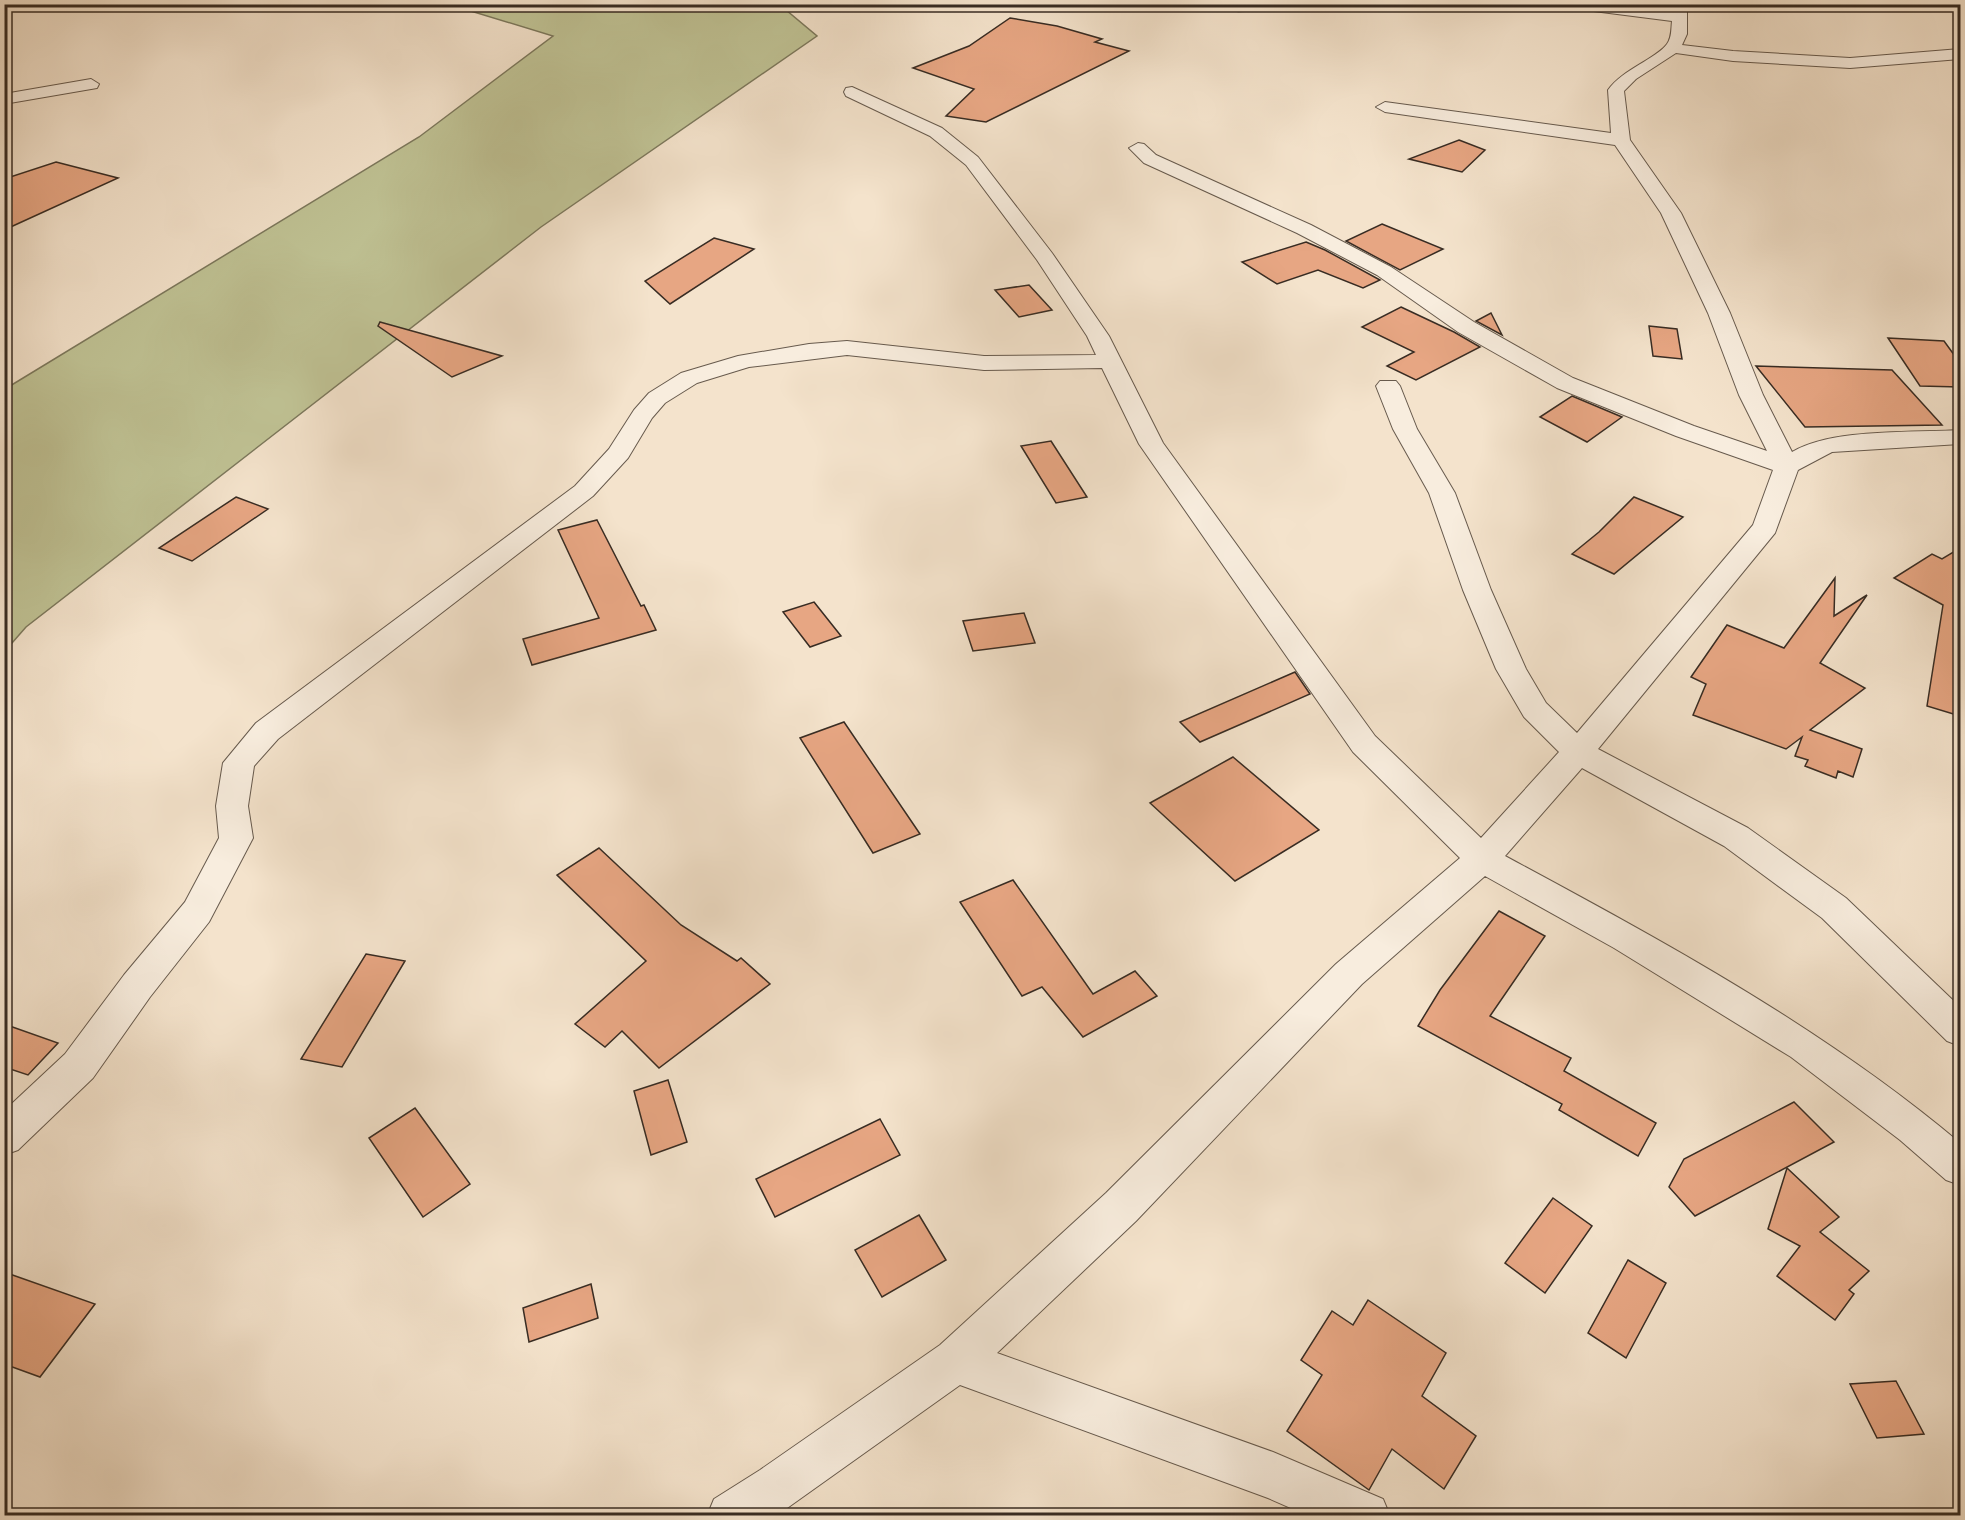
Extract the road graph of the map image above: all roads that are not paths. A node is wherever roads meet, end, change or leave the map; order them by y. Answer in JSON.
{"nodes":[{"id":1,"x":1204,"y":4,"type":"edge"},
{"id":2,"x":1269,"y":4,"type":"edge"},
{"id":3,"x":1468,"y":4,"type":"edge"},
{"id":4,"x":1501,"y":4,"type":"edge"},
{"id":5,"x":1570,"y":4,"type":"edge"},
{"id":6,"x":1680,"y":11,"type":"edge"},
{"id":7,"x":1673,"y":48,"type":"junction"},
{"id":8,"x":1960,"y":54,"type":"edge"},
{"id":9,"x":91,"y":84,"type":"dead end"},
{"id":10,"x":852,"y":92,"type":"dead end"},
{"id":11,"x":4,"y":99,"type":"edge"},
{"id":12,"x":1384,"y":107,"type":"dead end"},
{"id":13,"x":1621,"y":140,"type":"junction"},
{"id":14,"x":1138,"y":148,"type":"dead end"},
{"id":15,"x":1112,"y":361,"type":"junction"},
{"id":16,"x":1388,"y":386,"type":"dead end"},
{"id":17,"x":1960,"y":437,"type":"edge"},
{"id":18,"x":1787,"y":466,"type":"junction"},
{"id":19,"x":1578,"y":752,"type":"junction"},
{"id":20,"x":1482,"y":859,"type":"junction"},
{"id":21,"x":1960,"y":1030,"type":"edge"},
{"id":22,"x":4,"y":1137,"type":"edge"},
{"id":23,"x":1960,"y":1167,"type":"edge"},
{"id":24,"x":956,"y":1361,"type":"junction"},
{"id":25,"x":730,"y":1515,"type":"edge"},
{"id":26,"x":1366,"y":1515,"type":"edge"}],
"edges":[{"from":1,"to":2,"type":"street"},
{"from":3,"to":4,"type":"street"},
{"from":5,"to":6,"type":"street"},
{"from":6,"to":7,"type":"street"},
{"from":7,"to":8,"type":"street"},
{"from":7,"to":13,"type":"street"},
{"from":9,"to":11,"type":"street"},
{"from":10,"to":15,"type":"street"},
{"from":12,"to":13,"type":"street"},
{"from":13,"to":18,"type":"street"},
{"from":14,"to":18,"type":"street"},
{"from":15,"to":20,"type":"street"},
{"from":15,"to":22,"type":"street"},
{"from":16,"to":19,"type":"street"},
{"from":17,"to":18,"type":"street"},
{"from":18,"to":19,"type":"street"},
{"from":19,"to":20,"type":"street"},
{"from":19,"to":21,"type":"street"},
{"from":20,"to":23,"type":"street"},
{"from":20,"to":24,"type":"street"},
{"from":24,"to":25,"type":"street"},
{"from":24,"to":26,"type":"street"}]}
